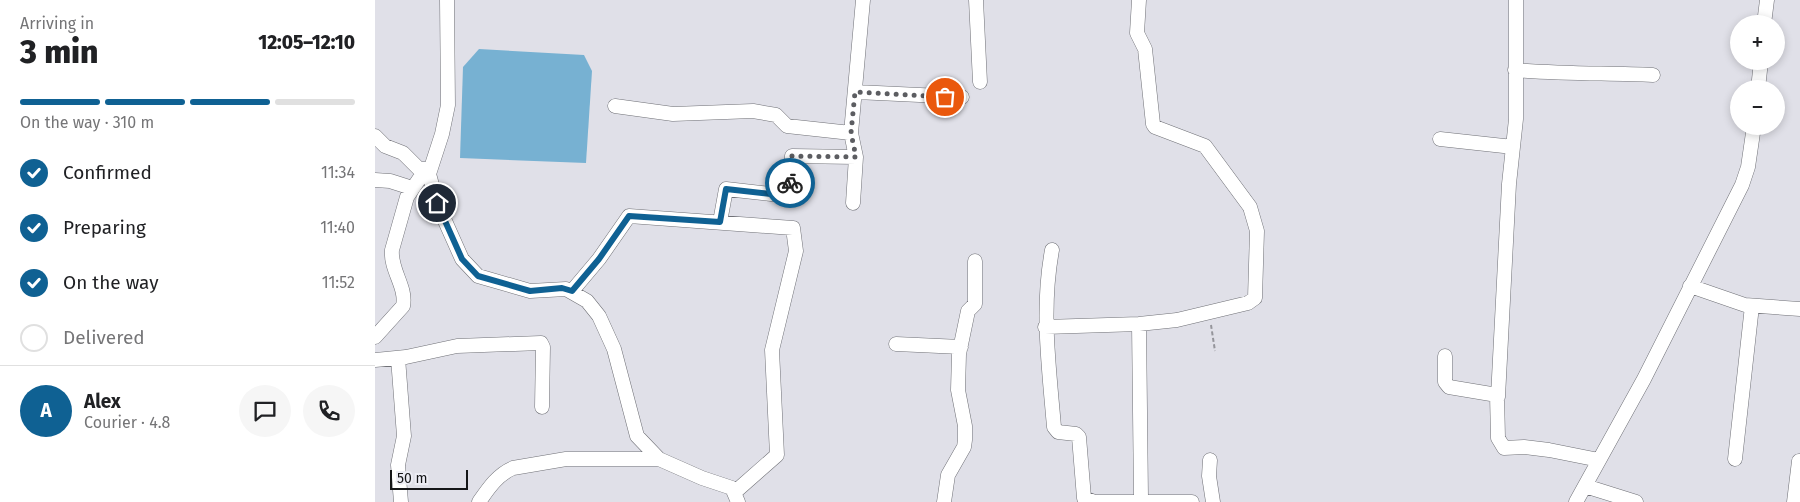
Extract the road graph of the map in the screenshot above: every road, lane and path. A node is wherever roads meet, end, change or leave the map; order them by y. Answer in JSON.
{"nodes":[{"id":1,"x":447,"y":0,"type":"edge"},
{"id":2,"x":863,"y":0,"type":"edge"},
{"id":3,"x":976,"y":0,"type":"edge"},
{"id":4,"x":1139,"y":0,"type":"edge"},
{"id":5,"x":1516,"y":0,"type":"edge"},
{"id":6,"x":1767,"y":0,"type":"edge"},
{"id":7,"x":1765,"y":15,"type":"edge"},
{"id":8,"x":1515,"y":70,"type":"junction"},
{"id":9,"x":1653,"y":75,"type":"dead end"},
{"id":10,"x":979,"y":82,"type":"dead end"},
{"id":11,"x":855,"y":92,"type":"junction"},
{"id":12,"x":962,"y":98,"type":"dead end"},
{"id":13,"x":615,"y":106,"type":"dead end"},
{"id":14,"x":851,"y":133,"type":"junction"},
{"id":15,"x":1753,"y":135,"type":"edge"},
{"id":16,"x":375,"y":136,"type":"edge"},
{"id":17,"x":1439,"y":139,"type":"dead end"},
{"id":18,"x":1513,"y":147,"type":"junction"},
{"id":19,"x":856,"y":157,"type":"junction"},
{"id":20,"x":428,"y":169,"type":"junction"},
{"id":21,"x":375,"y":180,"type":"edge"},
{"id":22,"x":412,"y":188,"type":"junction"},
{"id":23,"x":853,"y":203,"type":"dead end"},
{"id":24,"x":720,"y":222,"type":"junction"},
{"id":25,"x":1052,"y":250,"type":"dead end"},
{"id":26,"x":975,"y":260,"type":"dead end"},
{"id":27,"x":1690,"y":286,"type":"junction"},
{"id":28,"x":572,"y":291,"type":"junction"},
{"id":29,"x":1752,"y":306,"type":"junction"},
{"id":30,"x":1800,"y":309,"type":"edge"},
{"id":31,"x":1210,"y":313,"type":"junction"},
{"id":32,"x":1139,"y":324,"type":"junction"},
{"id":33,"x":1045,"y":327,"type":"junction"},
{"id":34,"x":375,"y":337,"type":"edge"},
{"id":35,"x":896,"y":344,"type":"dead end"},
{"id":36,"x":961,"y":347,"type":"junction"},
{"id":37,"x":1215,"y":351,"type":"dead end"},
{"id":38,"x":1445,"y":356,"type":"dead end"},
{"id":39,"x":398,"y":358,"type":"junction"},
{"id":40,"x":375,"y":360,"type":"edge"},
{"id":41,"x":1498,"y":396,"type":"junction"},
{"id":42,"x":542,"y":407,"type":"dead end"},
{"id":43,"x":659,"y":459,"type":"junction"},
{"id":44,"x":1735,"y":459,"type":"dead end"},
{"id":45,"x":1210,"y":460,"type":"dead end"},
{"id":46,"x":1599,"y":460,"type":"junction"},
{"id":47,"x":1799,"y":460,"type":"edge"},
{"id":48,"x":1585,"y":486,"type":"junction"},
{"id":49,"x":1796,"y":495,"type":"edge"},
{"id":50,"x":737,"y":497,"type":"edge"},
{"id":51,"x":1141,"y":500,"type":"edge"},
{"id":52,"x":401,"y":502,"type":"edge"},
{"id":53,"x":479,"y":502,"type":"edge"},
{"id":54,"x":945,"y":502,"type":"edge"},
{"id":55,"x":1192,"y":502,"type":"edge"},
{"id":56,"x":1213,"y":502,"type":"edge"},
{"id":57,"x":1576,"y":502,"type":"edge"},
{"id":58,"x":1636,"y":502,"type":"edge"}],
"edges":[{"from":1,"to":20,"type":"street"},
{"from":2,"to":11,"type":"street"},
{"from":3,"to":10,"type":"street"},
{"from":4,"to":31,"type":"street"},
{"from":5,"to":8,"type":"street"},
{"from":6,"to":7,"type":"street"},
{"from":8,"to":9,"type":"street"},
{"from":8,"to":18,"type":"street"},
{"from":11,"to":12,"type":"street"},
{"from":11,"to":14,"type":"street"},
{"from":13,"to":14,"type":"street"},
{"from":14,"to":19,"type":"street"},
{"from":15,"to":27,"type":"street"},
{"from":16,"to":20,"type":"street"},
{"from":17,"to":18,"type":"street"},
{"from":18,"to":41,"type":"street"},
{"from":19,"to":23,"type":"street"},
{"from":19,"to":24,"type":"street"},
{"from":20,"to":22,"type":"street"},
{"from":20,"to":28,"type":"street"},
{"from":21,"to":22,"type":"street"},
{"from":22,"to":34,"type":"street"},
{"from":24,"to":28,"type":"street"},
{"from":24,"to":50,"type":"street"},
{"from":25,"to":33,"type":"street"},
{"from":26,"to":36,"type":"street"},
{"from":27,"to":29,"type":"street"},
{"from":27,"to":46,"type":"street"},
{"from":28,"to":43,"type":"street"},
{"from":29,"to":30,"type":"street"},
{"from":29,"to":44,"type":"street"},
{"from":31,"to":32,"type":"street"},
{"from":31,"to":37,"type":"path"},
{"from":32,"to":33,"type":"street"},
{"from":32,"to":51,"type":"street"},
{"from":33,"to":51,"type":"street"},
{"from":35,"to":36,"type":"street"},
{"from":36,"to":54,"type":"street"},
{"from":38,"to":41,"type":"street"},
{"from":39,"to":40,"type":"street"},
{"from":39,"to":42,"type":"street"},
{"from":39,"to":52,"type":"street"},
{"from":41,"to":46,"type":"street"},
{"from":43,"to":50,"type":"street"},
{"from":43,"to":53,"type":"street"},
{"from":45,"to":56,"type":"street"},
{"from":46,"to":48,"type":"street"},
{"from":47,"to":49,"type":"street"},
{"from":48,"to":57,"type":"street"},
{"from":48,"to":58,"type":"street"},
{"from":51,"to":55,"type":"street"}]}
